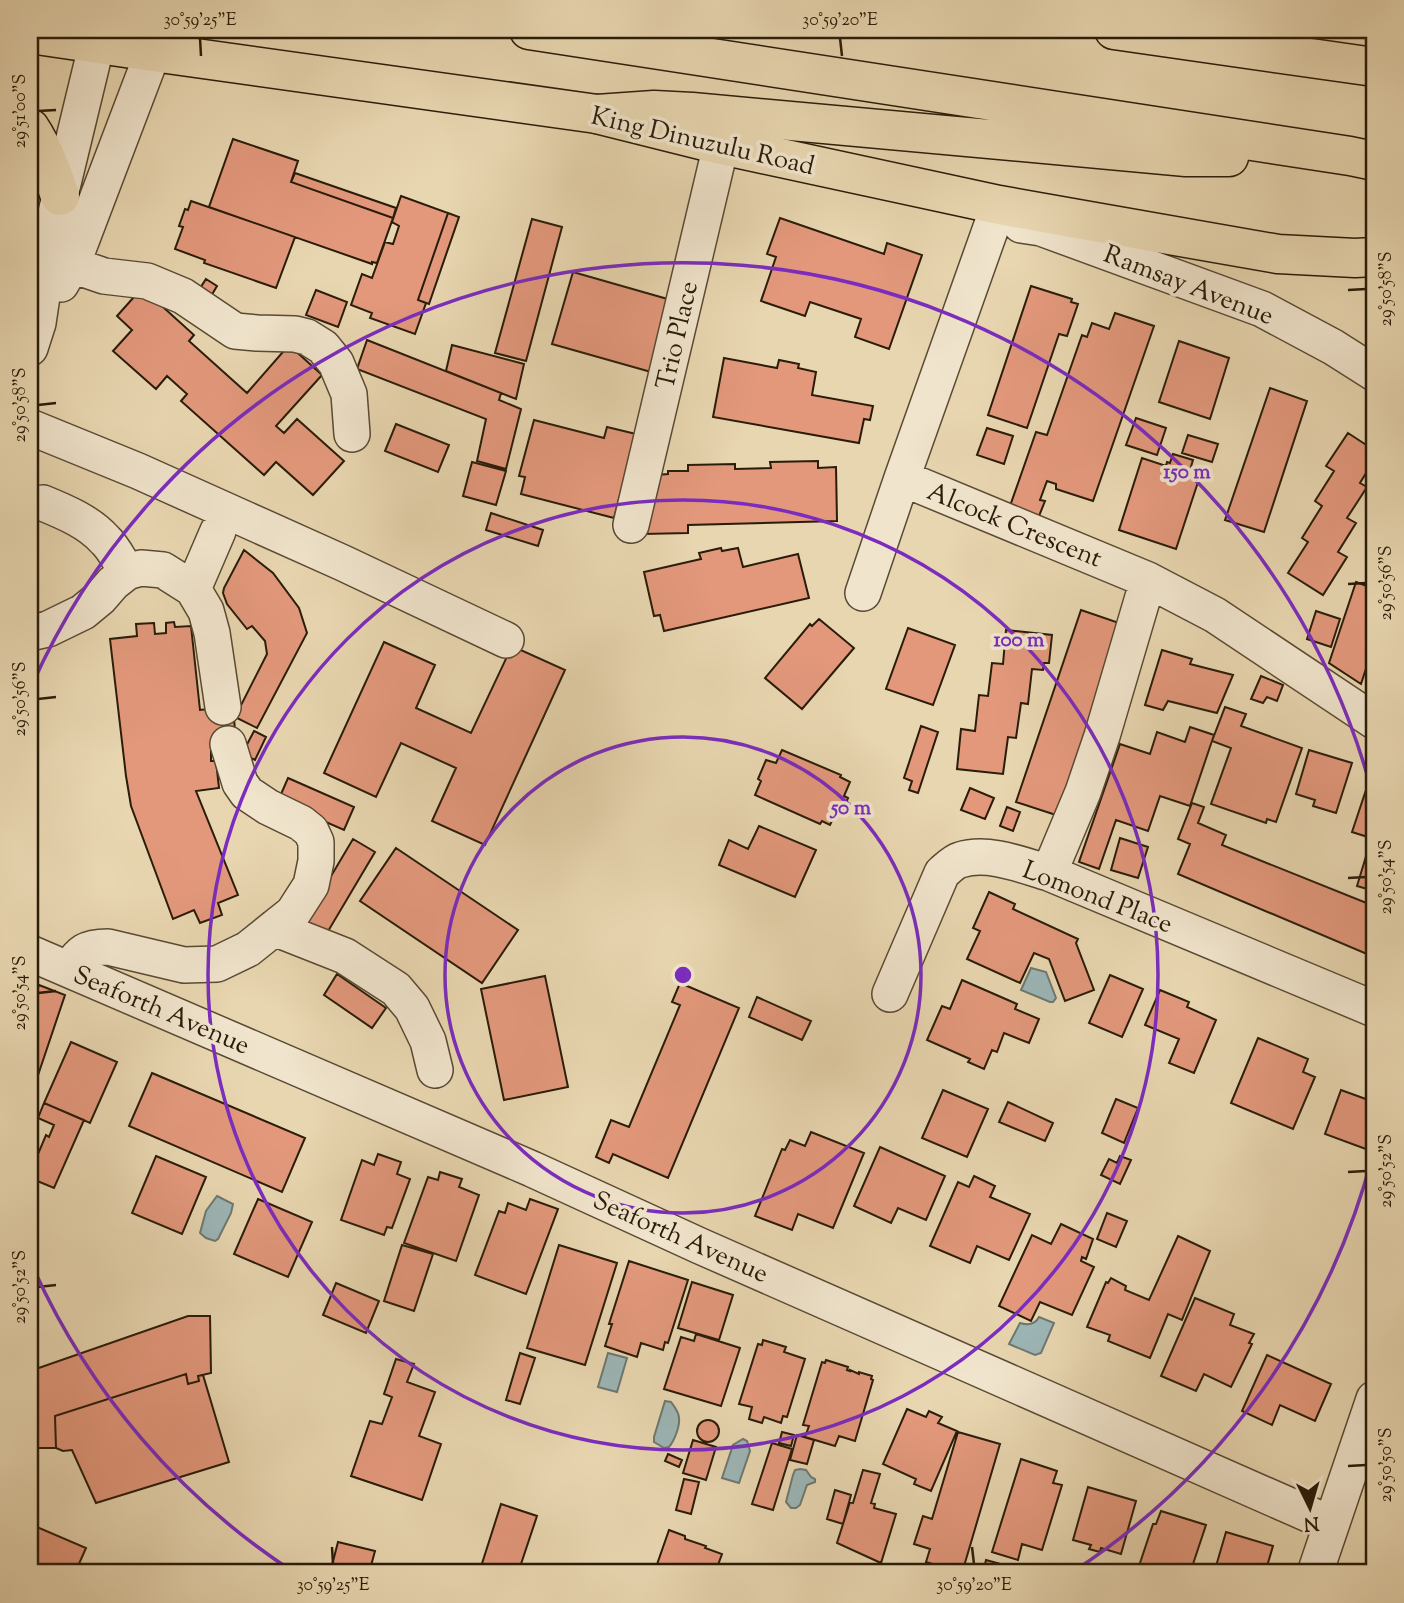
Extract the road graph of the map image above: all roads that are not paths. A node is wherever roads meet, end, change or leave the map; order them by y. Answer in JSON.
{"nodes":[{"id":1,"x":529,"y":30,"type":"edge"},
{"id":2,"x":1114,"y":30,"type":"edge"},
{"id":3,"x":30,"y":33,"type":"edge"},
{"id":4,"x":105,"y":37,"type":"edge"},
{"id":5,"x":150,"y":41,"type":"edge"},
{"id":6,"x":1374,"y":67,"type":"edge"},
{"id":7,"x":597,"y":114,"type":"junction"},
{"id":8,"x":30,"y":128,"type":"edge"},
{"id":9,"x":720,"y":145,"type":"junction"},
{"id":10,"x":1362,"y":158,"type":"edge"},
{"id":11,"x":60,"y":196,"type":"junction"},
{"id":12,"x":996,"y":213,"type":"junction"},
{"id":13,"x":1374,"y":257,"type":"edge"},
{"id":14,"x":72,"y":265,"type":"junction"},
{"id":15,"x":34,"y":335,"type":"edge"},
{"id":16,"x":1374,"y":373,"type":"edge"},
{"id":17,"x":30,"y":427,"type":"edge"},
{"id":18,"x":352,"y":435,"type":"dead end"},
{"id":19,"x":902,"y":478,"type":"junction"},
{"id":20,"x":43,"y":503,"type":"dead end"},
{"id":21,"x":631,"y":525,"type":"dead end"},
{"id":22,"x":218,"y":531,"type":"dead end"},
{"id":23,"x":127,"y":572,"type":"junction"},
{"id":24,"x":1148,"y":580,"type":"junction"},
{"id":25,"x":192,"y":589,"type":"junction"},
{"id":26,"x":863,"y":593,"type":"dead end"},
{"id":27,"x":36,"y":626,"type":"edge"},
{"id":28,"x":506,"y":640,"type":"dead end"},
{"id":29,"x":223,"y":707,"type":"dead end"},
{"id":30,"x":1374,"y":721,"type":"edge"},
{"id":31,"x":228,"y":744,"type":"dead end"},
{"id":32,"x":1049,"y":873,"type":"junction"},
{"id":33,"x":274,"y":928,"type":"junction"},
{"id":34,"x":30,"y":953,"type":"edge"},
{"id":35,"x":69,"y":969,"type":"junction"},
{"id":36,"x":890,"y":994,"type":"dead end"},
{"id":37,"x":1374,"y":1009,"type":"edge"},
{"id":38,"x":435,"y":1070,"type":"dead end"},
{"id":39,"x":1374,"y":1399,"type":"edge"},
{"id":40,"x":1331,"y":1524,"type":"junction"},
{"id":41,"x":1315,"y":1573,"type":"edge"}],
"edges":[{"from":1,"to":10,"type":"main road"},
{"from":2,"to":6,"type":"main road"},
{"from":3,"to":4,"type":"main road","name":"King Dinuzulu Road"},
{"from":4,"to":5,"type":"main road","name":"King Dinuzulu Road"},
{"from":4,"to":11,"type":"street"},
{"from":5,"to":7,"type":"main road","name":"King Dinuzulu Road"},
{"from":5,"to":14,"type":"street"},
{"from":7,"to":9,"type":"main road","name":"King Dinuzulu Road"},
{"from":7,"to":10,"type":"main road"},
{"from":8,"to":11,"type":"main road"},
{"from":9,"to":12,"type":"main road","name":"King Dinuzulu Road"},
{"from":9,"to":21,"type":"street","name":"Trio Place"},
{"from":11,"to":15,"type":"street"},
{"from":12,"to":13,"type":"main road","name":"King Dinuzulu Road"},
{"from":12,"to":16,"type":"street","name":"Ramsay Avenue"},
{"from":12,"to":19,"type":"street","name":"Alcock Crescent"},
{"from":14,"to":15,"type":"street"},
{"from":14,"to":18,"type":"street"},
{"from":17,"to":28,"type":"street"},
{"from":19,"to":24,"type":"street","name":"Alcock Crescent"},
{"from":19,"to":26,"type":"street"},
{"from":20,"to":23,"type":"street"},
{"from":22,"to":25,"type":"street"},
{"from":23,"to":25,"type":"street"},
{"from":23,"to":27,"type":"street"},
{"from":24,"to":30,"type":"street","name":"Alcock Crescent"},
{"from":24,"to":32,"type":"street"},
{"from":25,"to":29,"type":"street"},
{"from":31,"to":33,"type":"street"},
{"from":32,"to":36,"type":"street","name":"Lomond Place"},
{"from":32,"to":37,"type":"street","name":"Lomond Place"},
{"from":33,"to":35,"type":"street"},
{"from":33,"to":38,"type":"street"},
{"from":34,"to":35,"type":"street","name":"Seaforth Avenue"},
{"from":35,"to":40,"type":"street","name":"Seaforth Avenue"},
{"from":39,"to":40,"type":"street"},
{"from":40,"to":41,"type":"street"}]}
